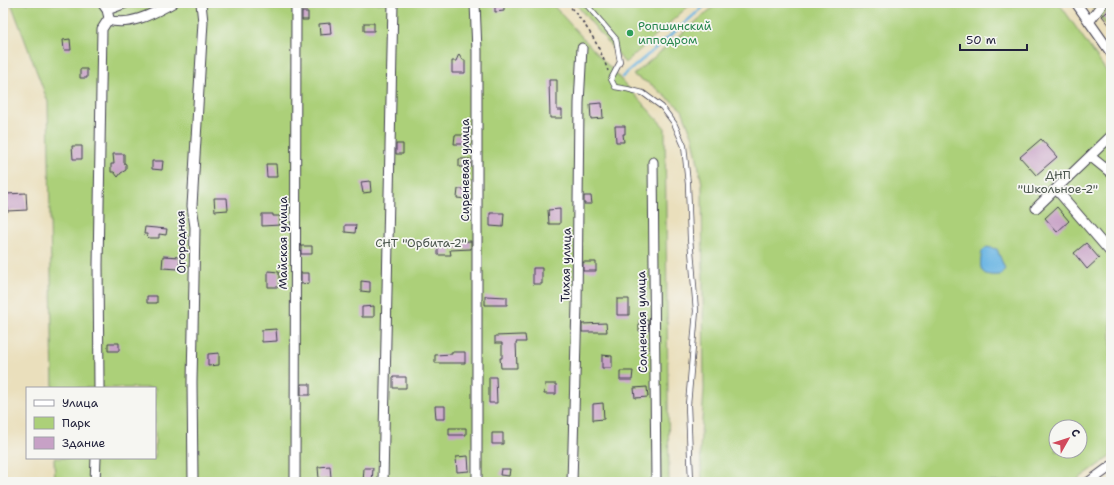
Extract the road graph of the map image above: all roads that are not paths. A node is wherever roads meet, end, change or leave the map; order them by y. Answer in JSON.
{"nodes":[{"id":1,"x":126,"y":3,"type":"edge"},
{"id":2,"x":173,"y":3,"type":"edge"},
{"id":3,"x":201,"y":3,"type":"edge"},
{"id":4,"x":296,"y":3,"type":"edge"},
{"id":5,"x":393,"y":3,"type":"edge"},
{"id":6,"x":475,"y":3,"type":"edge"},
{"id":7,"x":585,"y":3,"type":"edge"},
{"id":8,"x":1076,"y":3,"type":"edge"},
{"id":9,"x":1103,"y":3,"type":"edge"},
{"id":10,"x":105,"y":6,"type":"edge"},
{"id":11,"x":108,"y":20,"type":"junction"},
{"id":12,"x":1089,"y":22,"type":"junction"},
{"id":13,"x":582,"y":48,"type":"dead end"},
{"id":14,"x":1111,"y":53,"type":"edge"},
{"id":15,"x":1111,"y":136,"type":"edge"},
{"id":16,"x":1090,"y":156,"type":"junction"},
{"id":17,"x":653,"y":162,"type":"dead end"},
{"id":18,"x":1111,"y":173,"type":"edge"},
{"id":19,"x":1056,"y":189,"type":"junction"},
{"id":20,"x":1036,"y":208,"type":"dead end"},
{"id":21,"x":1111,"y":253,"type":"edge"},
{"id":22,"x":99,"y":387,"type":"edge"},
{"id":23,"x":96,"y":459,"type":"edge"},
{"id":24,"x":1111,"y":466,"type":"edge"},
{"id":25,"x":95,"y":482,"type":"edge"},
{"id":26,"x":193,"y":482,"type":"edge"},
{"id":27,"x":295,"y":482,"type":"edge"},
{"id":28,"x":383,"y":482,"type":"edge"},
{"id":29,"x":477,"y":482,"type":"edge"},
{"id":30,"x":572,"y":482,"type":"edge"},
{"id":31,"x":656,"y":482,"type":"edge"},
{"id":32,"x":691,"y":482,"type":"edge"},
{"id":33,"x":1089,"y":482,"type":"edge"}],
"edges":[{"from":1,"to":10,"type":"street"},
{"from":2,"to":11,"type":"street"},
{"from":3,"to":26,"type":"street","name":"Огородная"},
{"from":4,"to":27,"type":"street","name":"Майская улица"},
{"from":5,"to":28,"type":"street"},
{"from":6,"to":29,"type":"street","name":"Сиреневая улица"},
{"from":7,"to":32,"type":"lane"},
{"from":8,"to":12,"type":"street"},
{"from":9,"to":12,"type":"street"},
{"from":10,"to":11,"type":"street"},
{"from":11,"to":22,"type":"street"},
{"from":12,"to":14,"type":"street"},
{"from":13,"to":30,"type":"street","name":"Тихая улица"},
{"from":15,"to":16,"type":"street"},
{"from":16,"to":18,"type":"street"},
{"from":16,"to":19,"type":"street"},
{"from":17,"to":31,"type":"street","name":"Солнечная улица"},
{"from":19,"to":20,"type":"street"},
{"from":19,"to":21,"type":"street"},
{"from":23,"to":25,"type":"street"},
{"from":24,"to":33,"type":"street"}]}
